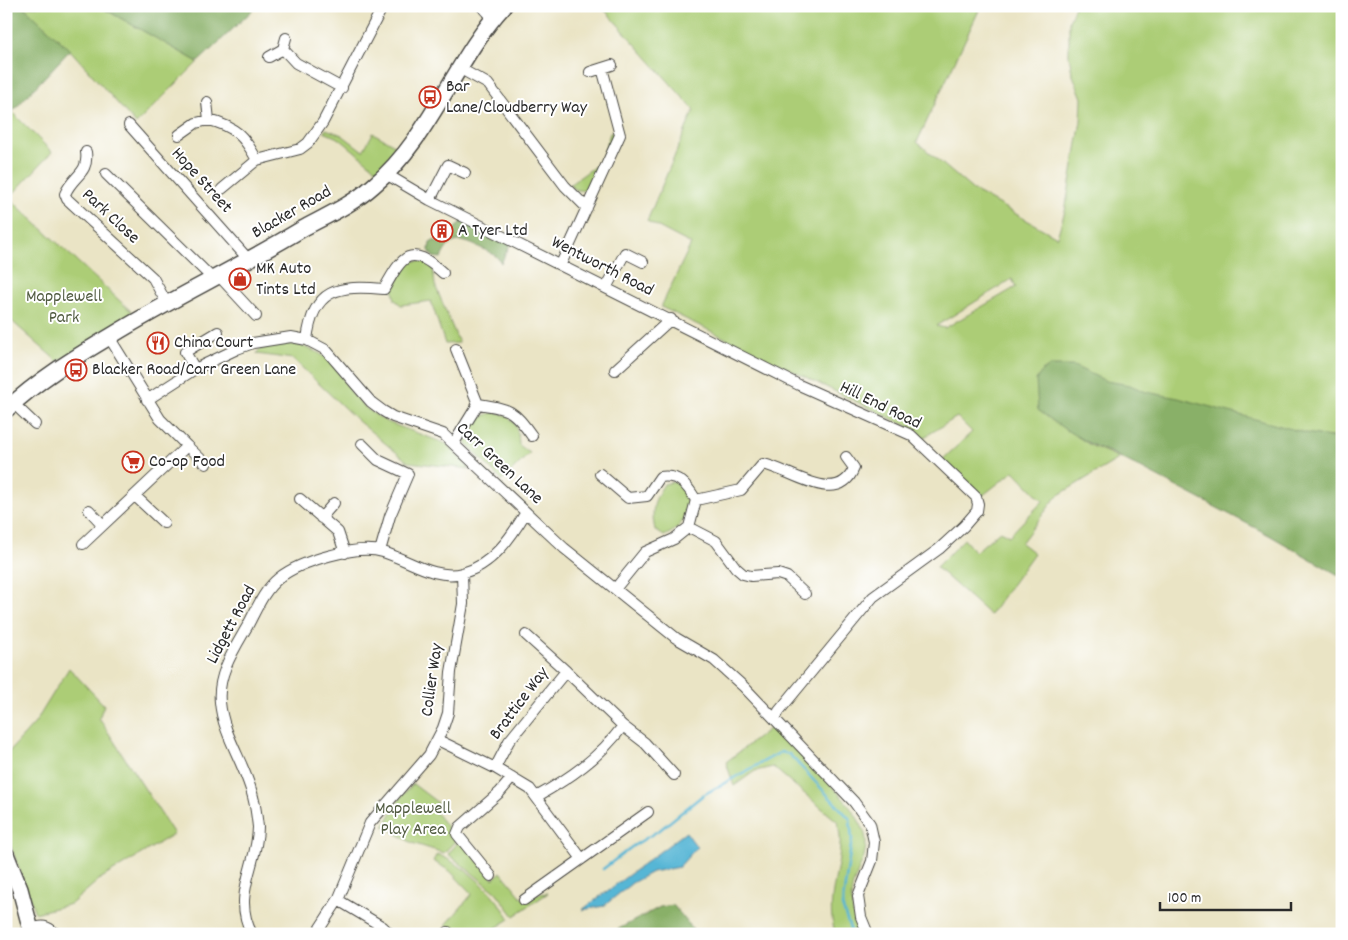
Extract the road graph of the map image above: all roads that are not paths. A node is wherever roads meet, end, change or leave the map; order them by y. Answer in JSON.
{"nodes":[{"id":1,"x":384,"y":6,"type":"edge"},
{"id":2,"x":482,"y":6,"type":"edge"},
{"id":3,"x":504,"y":6,"type":"edge"},
{"id":4,"x":493,"y":18,"type":"junction"},
{"id":5,"x":286,"y":38,"type":"dead end"},
{"id":6,"x":283,"y":49,"type":"junction"},
{"id":7,"x":269,"y":57,"type":"dead end"},
{"id":8,"x":459,"y":68,"type":"junction"},
{"id":9,"x":590,"y":72,"type":"dead end"},
{"id":10,"x":342,"y":88,"type":"junction"},
{"id":11,"x":207,"y":102,"type":"dead end"},
{"id":12,"x":209,"y":120,"type":"junction"},
{"id":13,"x":129,"y":125,"type":"dead end"},
{"id":14,"x":180,"y":135,"type":"dead end"},
{"id":15,"x":86,"y":152,"type":"dead end"},
{"id":16,"x":257,"y":160,"type":"junction"},
{"id":17,"x":465,"y":173,"type":"dead end"},
{"id":18,"x":106,"y":174,"type":"dead end"},
{"id":19,"x":386,"y":174,"type":"junction"},
{"id":20,"x":222,"y":189,"type":"dead end"},
{"id":21,"x":430,"y":200,"type":"junction"},
{"id":22,"x":587,"y":208,"type":"junction"},
{"id":23,"x":249,"y":260,"type":"junction"},
{"id":24,"x":643,"y":262,"type":"dead end"},
{"id":25,"x":561,"y":264,"type":"junction"},
{"id":26,"x":443,"y":273,"type":"dead end"},
{"id":27,"x":216,"y":278,"type":"junction"},
{"id":28,"x":606,"y":288,"type":"junction"},
{"id":29,"x":166,"y":302,"type":"junction"},
{"id":30,"x":256,"y":316,"type":"dead end"},
{"id":31,"x":671,"y":320,"type":"junction"},
{"id":32,"x":218,"y":332,"type":"dead end"},
{"id":33,"x":109,"y":337,"type":"junction"},
{"id":34,"x":307,"y":340,"type":"junction"},
{"id":35,"x":456,"y":349,"type":"dead end"},
{"id":36,"x":196,"y":369,"type":"junction"},
{"id":37,"x":615,"y":370,"type":"dead end"},
{"id":38,"x":147,"y":400,"type":"junction"},
{"id":39,"x":478,"y":404,"type":"junction"},
{"id":40,"x":10,"y":406,"type":"edge"},
{"id":41,"x":35,"y":424,"type":"dead end"},
{"id":42,"x":532,"y":436,"type":"dead end"},
{"id":43,"x":454,"y":442,"type":"junction"},
{"id":44,"x":362,"y":444,"type":"dead end"},
{"id":45,"x":187,"y":446,"type":"junction"},
{"id":46,"x":846,"y":457,"type":"dead end"},
{"id":47,"x":206,"y":464,"type":"dead end"},
{"id":48,"x":600,"y":474,"type":"dead end"},
{"id":49,"x":135,"y":496,"type":"junction"},
{"id":50,"x":300,"y":499,"type":"dead end"},
{"id":51,"x":696,"y":500,"type":"junction"},
{"id":52,"x":334,"y":503,"type":"dead end"},
{"id":53,"x":89,"y":510,"type":"dead end"},
{"id":54,"x":526,"y":512,"type":"junction"},
{"id":55,"x":322,"y":518,"type":"junction"},
{"id":56,"x":164,"y":523,"type":"dead end"},
{"id":57,"x":103,"y":525,"type":"junction"},
{"id":58,"x":689,"y":527,"type":"junction"},
{"id":59,"x":83,"y":544,"type":"dead end"},
{"id":60,"x":380,"y":552,"type":"junction"},
{"id":61,"x":345,"y":553,"type":"junction"},
{"id":62,"x":462,"y":573,"type":"junction"},
{"id":63,"x":615,"y":589,"type":"junction"},
{"id":64,"x":805,"y":594,"type":"dead end"},
{"id":65,"x":526,"y":635,"type":"dead end"},
{"id":66,"x":566,"y":671,"type":"junction"},
{"id":67,"x":775,"y":719,"type":"junction"},
{"id":68,"x":624,"y":726,"type":"junction"},
{"id":69,"x":438,"y":740,"type":"junction"},
{"id":70,"x":495,"y":768,"type":"junction"},
{"id":71,"x":674,"y":776,"type":"dead end"},
{"id":72,"x":512,"y":778,"type":"junction"},
{"id":73,"x":536,"y":797,"type":"junction"},
{"id":74,"x":648,"y":812,"type":"dead end"},
{"id":75,"x":6,"y":854,"type":"edge"},
{"id":76,"x":582,"y":859,"type":"junction"},
{"id":77,"x":491,"y":876,"type":"dead end"},
{"id":78,"x":338,"y":900,"type":"junction"},
{"id":79,"x":524,"y":900,"type":"dead end"},
{"id":80,"x":31,"y":931,"type":"edge"},
{"id":81,"x":247,"y":932,"type":"edge"},
{"id":82,"x":56,"y":934,"type":"edge"},
{"id":83,"x":316,"y":934,"type":"edge"},
{"id":84,"x":390,"y":934,"type":"edge"},
{"id":85,"x":868,"y":934,"type":"edge"}],
"edges":[{"from":1,"to":10,"type":"street"},
{"from":2,"to":4,"type":"street"},
{"from":3,"to":4,"type":"main road","name":"Blacker Road"},
{"from":4,"to":8,"type":"main road","name":"Blacker Road"},
{"from":5,"to":6,"type":"street"},
{"from":6,"to":7,"type":"street"},
{"from":6,"to":10,"type":"street"},
{"from":8,"to":19,"type":"main road","name":"Blacker Road"},
{"from":8,"to":22,"type":"street"},
{"from":9,"to":22,"type":"street"},
{"from":10,"to":16,"type":"street"},
{"from":11,"to":12,"type":"street"},
{"from":12,"to":14,"type":"street"},
{"from":12,"to":16,"type":"street"},
{"from":13,"to":23,"type":"street","name":"Hope Street"},
{"from":15,"to":29,"type":"street","name":"Park Close"},
{"from":16,"to":20,"type":"street"},
{"from":17,"to":21,"type":"street"},
{"from":18,"to":27,"type":"street"},
{"from":19,"to":21,"type":"street","name":"Wentworth Road"},
{"from":19,"to":23,"type":"main road","name":"Blacker Road"},
{"from":21,"to":25,"type":"street","name":"Wentworth Road"},
{"from":22,"to":25,"type":"street"},
{"from":23,"to":27,"type":"main road","name":"Blacker Road"},
{"from":24,"to":28,"type":"street"},
{"from":25,"to":28,"type":"street","name":"Wentworth Road"},
{"from":26,"to":34,"type":"street"},
{"from":27,"to":29,"type":"main road","name":"Blacker Road"},
{"from":27,"to":30,"type":"street"},
{"from":28,"to":31,"type":"street","name":"Wentworth Road"},
{"from":29,"to":33,"type":"main road","name":"Blacker Road"},
{"from":31,"to":37,"type":"street"},
{"from":31,"to":67,"type":"street","name":"Hill End Road"},
{"from":32,"to":36,"type":"street"},
{"from":33,"to":38,"type":"street"},
{"from":33,"to":40,"type":"main road","name":"Blacker Road"},
{"from":34,"to":36,"type":"street","name":"Carr Green Lane"},
{"from":34,"to":43,"type":"street","name":"Carr Green Lane"},
{"from":35,"to":39,"type":"street"},
{"from":36,"to":38,"type":"street","name":"Carr Green Lane"},
{"from":38,"to":45,"type":"street"},
{"from":39,"to":42,"type":"street"},
{"from":39,"to":43,"type":"street"},
{"from":40,"to":41,"type":"street"},
{"from":43,"to":54,"type":"street","name":"Carr Green Lane"},
{"from":44,"to":60,"type":"street"},
{"from":45,"to":47,"type":"street"},
{"from":45,"to":49,"type":"street"},
{"from":46,"to":51,"type":"street"},
{"from":48,"to":51,"type":"street"},
{"from":49,"to":56,"type":"street"},
{"from":49,"to":57,"type":"street"},
{"from":50,"to":55,"type":"street"},
{"from":51,"to":58,"type":"street"},
{"from":52,"to":55,"type":"street"},
{"from":53,"to":57,"type":"street"},
{"from":54,"to":62,"type":"street","name":"Lidgett Road"},
{"from":54,"to":63,"type":"street","name":"Carr Green Lane"},
{"from":55,"to":61,"type":"street"},
{"from":57,"to":59,"type":"street"},
{"from":58,"to":63,"type":"street"},
{"from":58,"to":64,"type":"street"},
{"from":60,"to":61,"type":"street","name":"Lidgett Road"},
{"from":60,"to":62,"type":"street","name":"Lidgett Road"},
{"from":61,"to":81,"type":"street","name":"Lidgett Road"},
{"from":62,"to":69,"type":"street","name":"Collier Way"},
{"from":63,"to":67,"type":"street","name":"Carr Green Lane"},
{"from":65,"to":66,"type":"street"},
{"from":66,"to":68,"type":"street","name":"Brattice Way"},
{"from":66,"to":70,"type":"street","name":"Brattice Way"},
{"from":67,"to":85,"type":"street","name":"Carr Green Lane"},
{"from":68,"to":71,"type":"street","name":"Brattice Way"},
{"from":68,"to":73,"type":"street"},
{"from":69,"to":70,"type":"street"},
{"from":69,"to":78,"type":"street","name":"Collier Way"},
{"from":70,"to":72,"type":"street"},
{"from":72,"to":73,"type":"street"},
{"from":72,"to":77,"type":"street"},
{"from":73,"to":76,"type":"street"},
{"from":74,"to":76,"type":"street"},
{"from":75,"to":80,"type":"main road"},
{"from":76,"to":79,"type":"street"},
{"from":78,"to":83,"type":"street","name":"Collier Way"},
{"from":78,"to":84,"type":"street"},
{"from":80,"to":82,"type":"street"}]}
